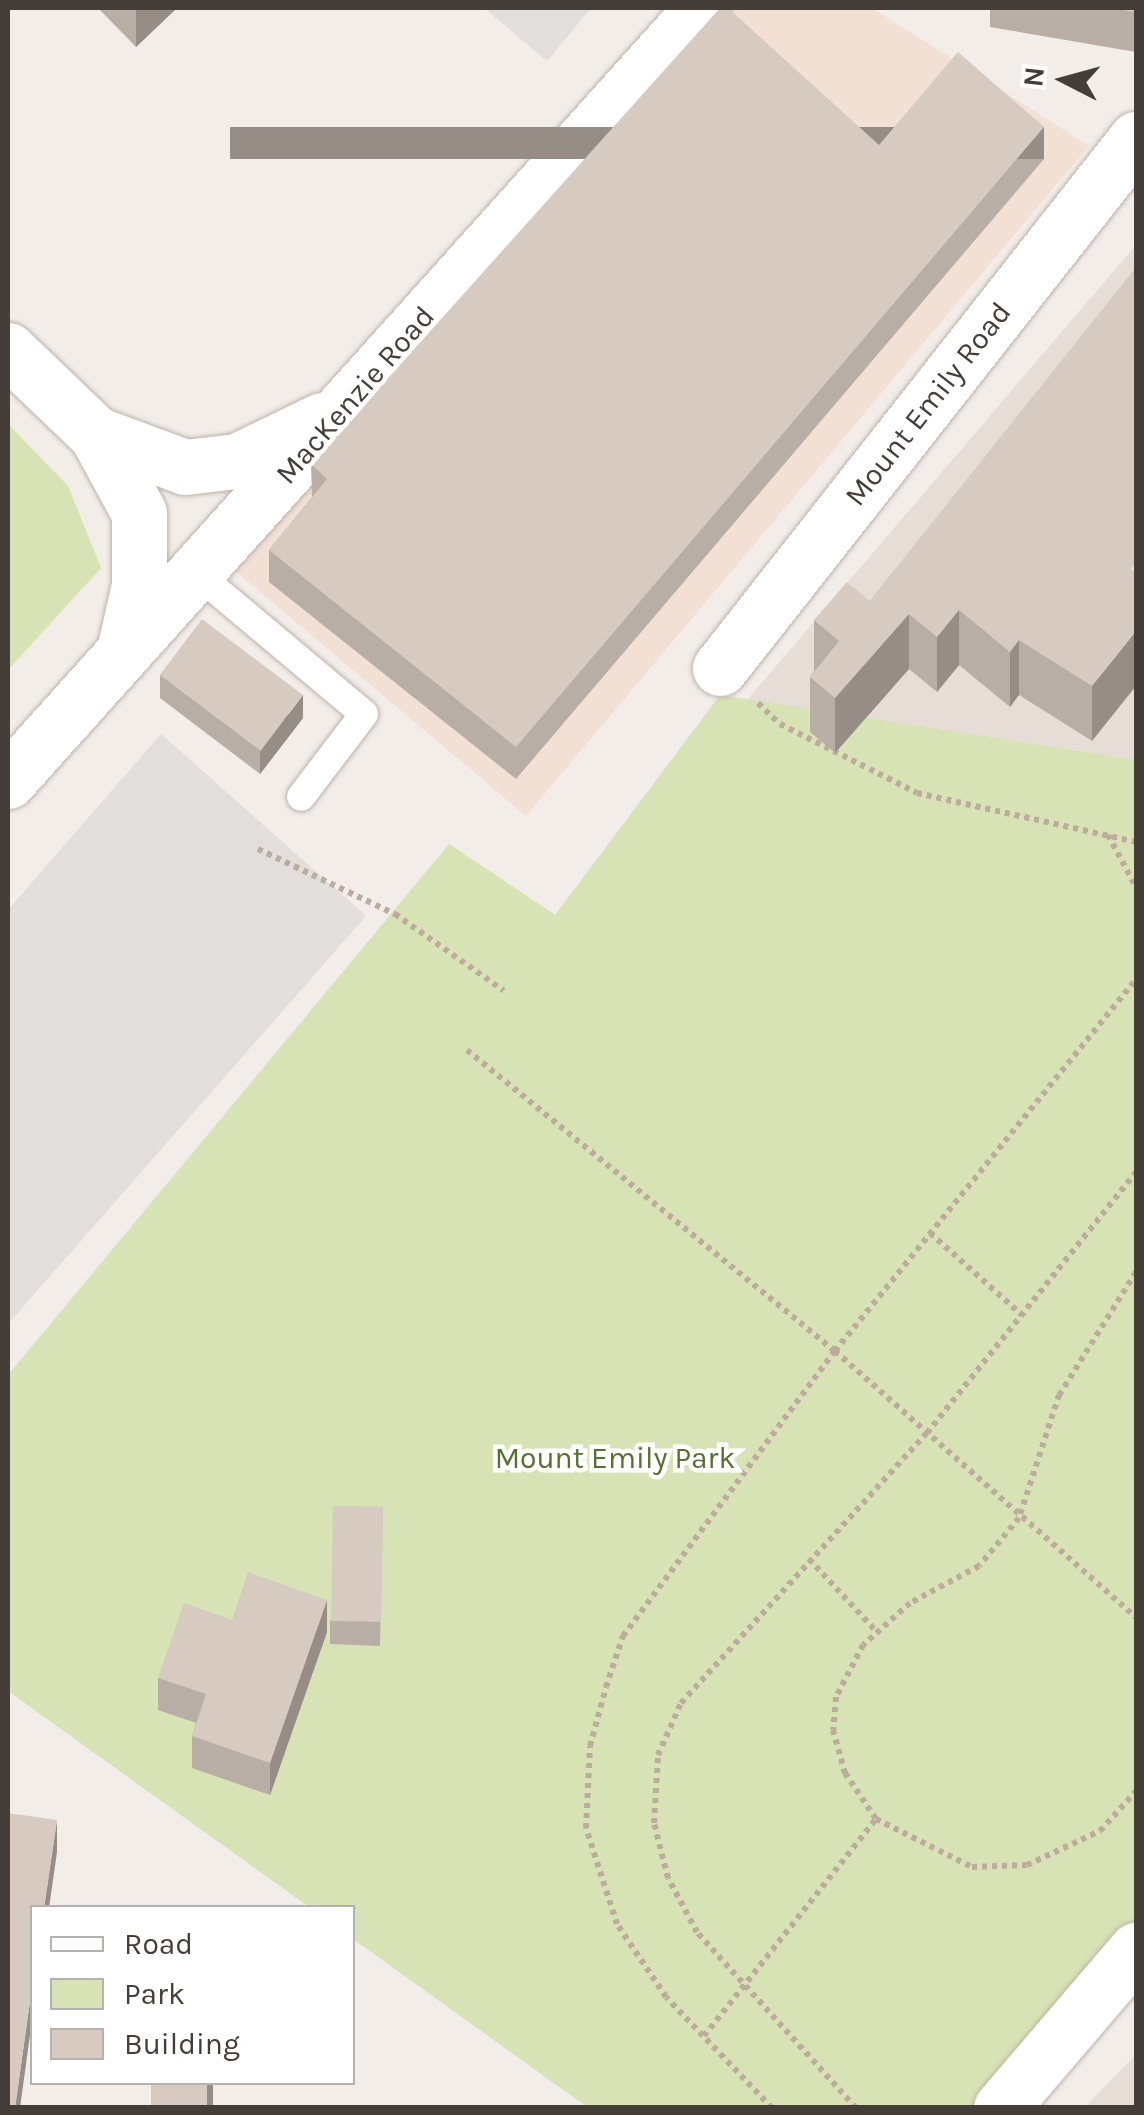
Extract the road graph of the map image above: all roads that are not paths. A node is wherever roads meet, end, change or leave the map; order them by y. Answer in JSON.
{"nodes":[{"id":1,"x":702,"y":8,"type":"edge"},
{"id":2,"x":1136,"y":139,"type":"edge"},
{"id":3,"x":8,"y":350,"type":"edge"},
{"id":4,"x":335,"y":416,"type":"junction"},
{"id":5,"x":96,"y":434,"type":"junction"},
{"id":6,"x":196,"y":573,"type":"junction"},
{"id":7,"x":124,"y":650,"type":"junction"},
{"id":8,"x":720,"y":668,"type":"road end"},
{"id":9,"x":8,"y":780,"type":"edge"},
{"id":10,"x":300,"y":797,"type":"dead end"},
{"id":11,"x":1136,"y":1950,"type":"edge"},
{"id":12,"x":1001,"y":2108,"type":"edge"}],
"edges":[{"from":1,"to":4,"type":"street","name":"MacKenzie Road"},
{"from":2,"to":8,"type":"street","name":"Mount Emily Road"},
{"from":3,"to":5,"type":"street"},
{"from":4,"to":5,"type":"street"},
{"from":4,"to":6,"type":"street","name":"MacKenzie Road"},
{"from":5,"to":7,"type":"street"},
{"from":6,"to":7,"type":"street","name":"MacKenzie Road"},
{"from":6,"to":10,"type":"lane"},
{"from":7,"to":9,"type":"street","name":"MacKenzie Road"},
{"from":11,"to":12,"type":"street"}]}
